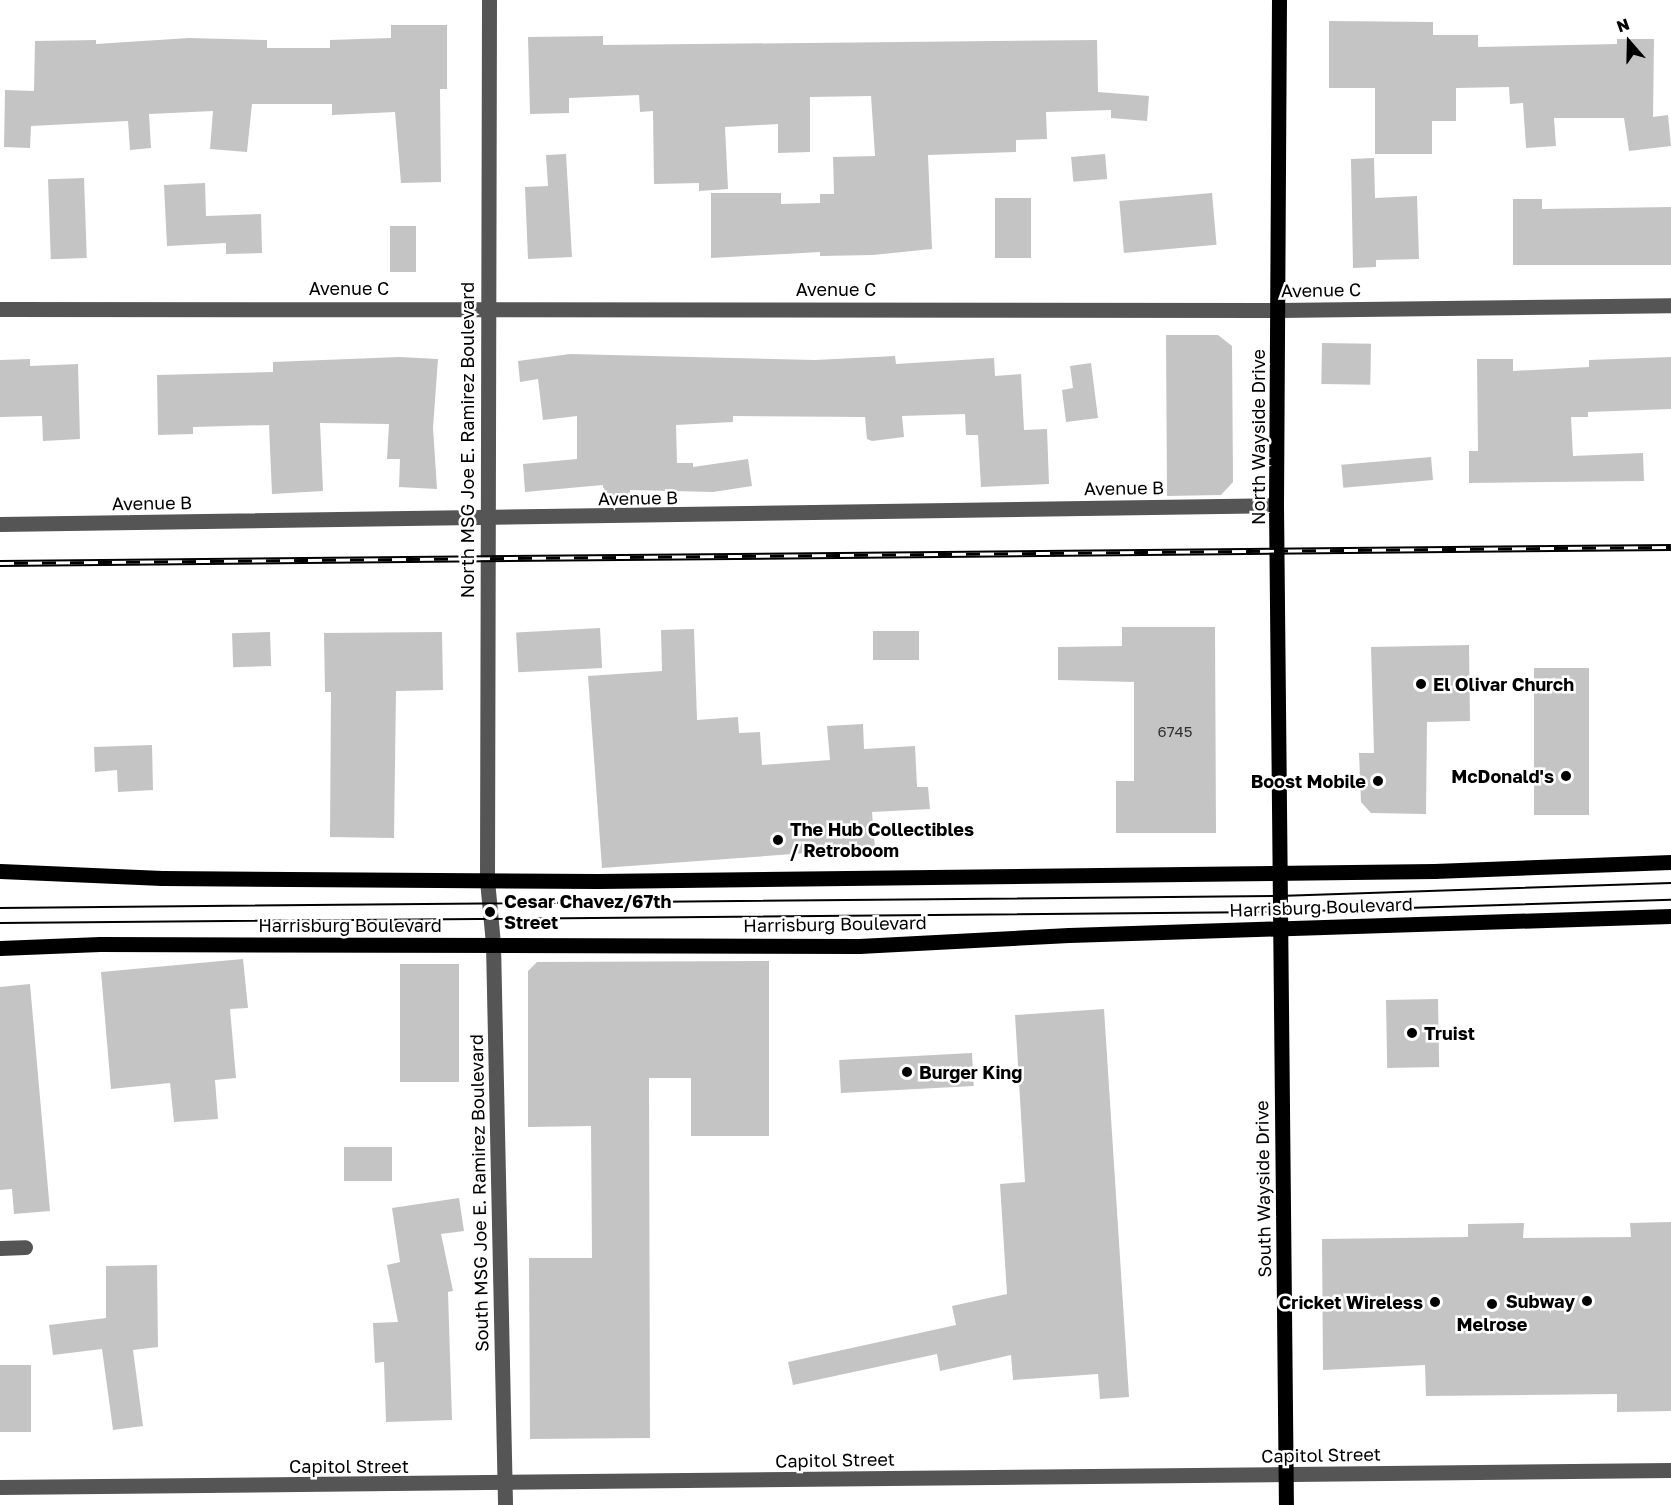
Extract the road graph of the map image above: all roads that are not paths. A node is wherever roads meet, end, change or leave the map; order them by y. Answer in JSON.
{"nodes":[{"id":1,"x":489,"y":0,"type":"edge"},
{"id":2,"x":1279,"y":0,"type":"edge"},
{"id":3,"x":1671,"y":305,"type":"edge"},
{"id":4,"x":487,"y":307,"type":"junction"},
{"id":5,"x":0,"y":309,"type":"edge"},
{"id":6,"x":1278,"y":310,"type":"junction"},
{"id":7,"x":1276,"y":505,"type":"junction"},
{"id":8,"x":485,"y":520,"type":"junction"},
{"id":9,"x":0,"y":524,"type":"edge"},
{"id":10,"x":1671,"y":862,"type":"edge"},
{"id":11,"x":0,"y":871,"type":"edge"},
{"id":12,"x":1279,"y":873,"type":"junction"},
{"id":13,"x":487,"y":880,"type":"junction"},
{"id":14,"x":1671,"y":916,"type":"edge"},
{"id":15,"x":1279,"y":928,"type":"junction"},
{"id":16,"x":493,"y":945,"type":"junction"},
{"id":17,"x":0,"y":948,"type":"edge"},
{"id":18,"x":25,"y":1247,"type":"dead end"},
{"id":19,"x":0,"y":1248,"type":"edge"},
{"id":20,"x":1671,"y":1470,"type":"edge"},
{"id":21,"x":1287,"y":1475,"type":"junction"},
{"id":22,"x":505,"y":1485,"type":"junction"},
{"id":23,"x":0,"y":1487,"type":"edge"},
{"id":24,"x":505,"y":1505,"type":"edge"},
{"id":25,"x":1286,"y":1505,"type":"edge"}],
"edges":[{"from":1,"to":4,"type":"street","name":"North MSG Joe E. Ramirez Boulevard"},
{"from":2,"to":6,"type":"main road","name":"North Wayside Drive"},
{"from":3,"to":6,"type":"street","name":"Avenue C"},
{"from":4,"to":5,"type":"street","name":"Avenue C"},
{"from":4,"to":6,"type":"street","name":"Avenue C"},
{"from":4,"to":8,"type":"street","name":"North MSG Joe E. Ramirez Boulevard"},
{"from":6,"to":7,"type":"main road","name":"North Wayside Drive"},
{"from":7,"to":8,"type":"street","name":"Avenue B"},
{"from":7,"to":12,"type":"main road","name":"North Wayside Drive"},
{"from":8,"to":9,"type":"street","name":"Avenue B"},
{"from":8,"to":13,"type":"street","name":"North MSG Joe E. Ramirez Boulevard"},
{"from":10,"to":12,"type":"main road","name":"Harrisburg Boulevard"},
{"from":11,"to":13,"type":"main road","name":"Harrisburg Boulevard"},
{"from":12,"to":13,"type":"main road","name":"Harrisburg Boulevard"},
{"from":12,"to":15,"type":"main road","name":"South Wayside Drive"},
{"from":13,"to":16,"type":"street","name":"South MSG Joe E. Ramirez Boulevard"},
{"from":14,"to":15,"type":"main road","name":"Harrisburg Boulevard"},
{"from":15,"to":16,"type":"main road","name":"Harrisburg Boulevard"},
{"from":15,"to":21,"type":"main road","name":"South Wayside Drive"},
{"from":16,"to":17,"type":"main road","name":"Harrisburg Boulevard"},
{"from":16,"to":22,"type":"street","name":"South MSG Joe E. Ramirez Boulevard"},
{"from":18,"to":19,"type":"street"},
{"from":20,"to":21,"type":"street","name":"Capitol Street"},
{"from":21,"to":22,"type":"street","name":"Capitol Street"},
{"from":21,"to":25,"type":"main road","name":"South Wayside Drive"},
{"from":22,"to":23,"type":"street","name":"Capitol Street"},
{"from":22,"to":24,"type":"street","name":"South MSG Joe E. Ramirez Boulevard"}]}
